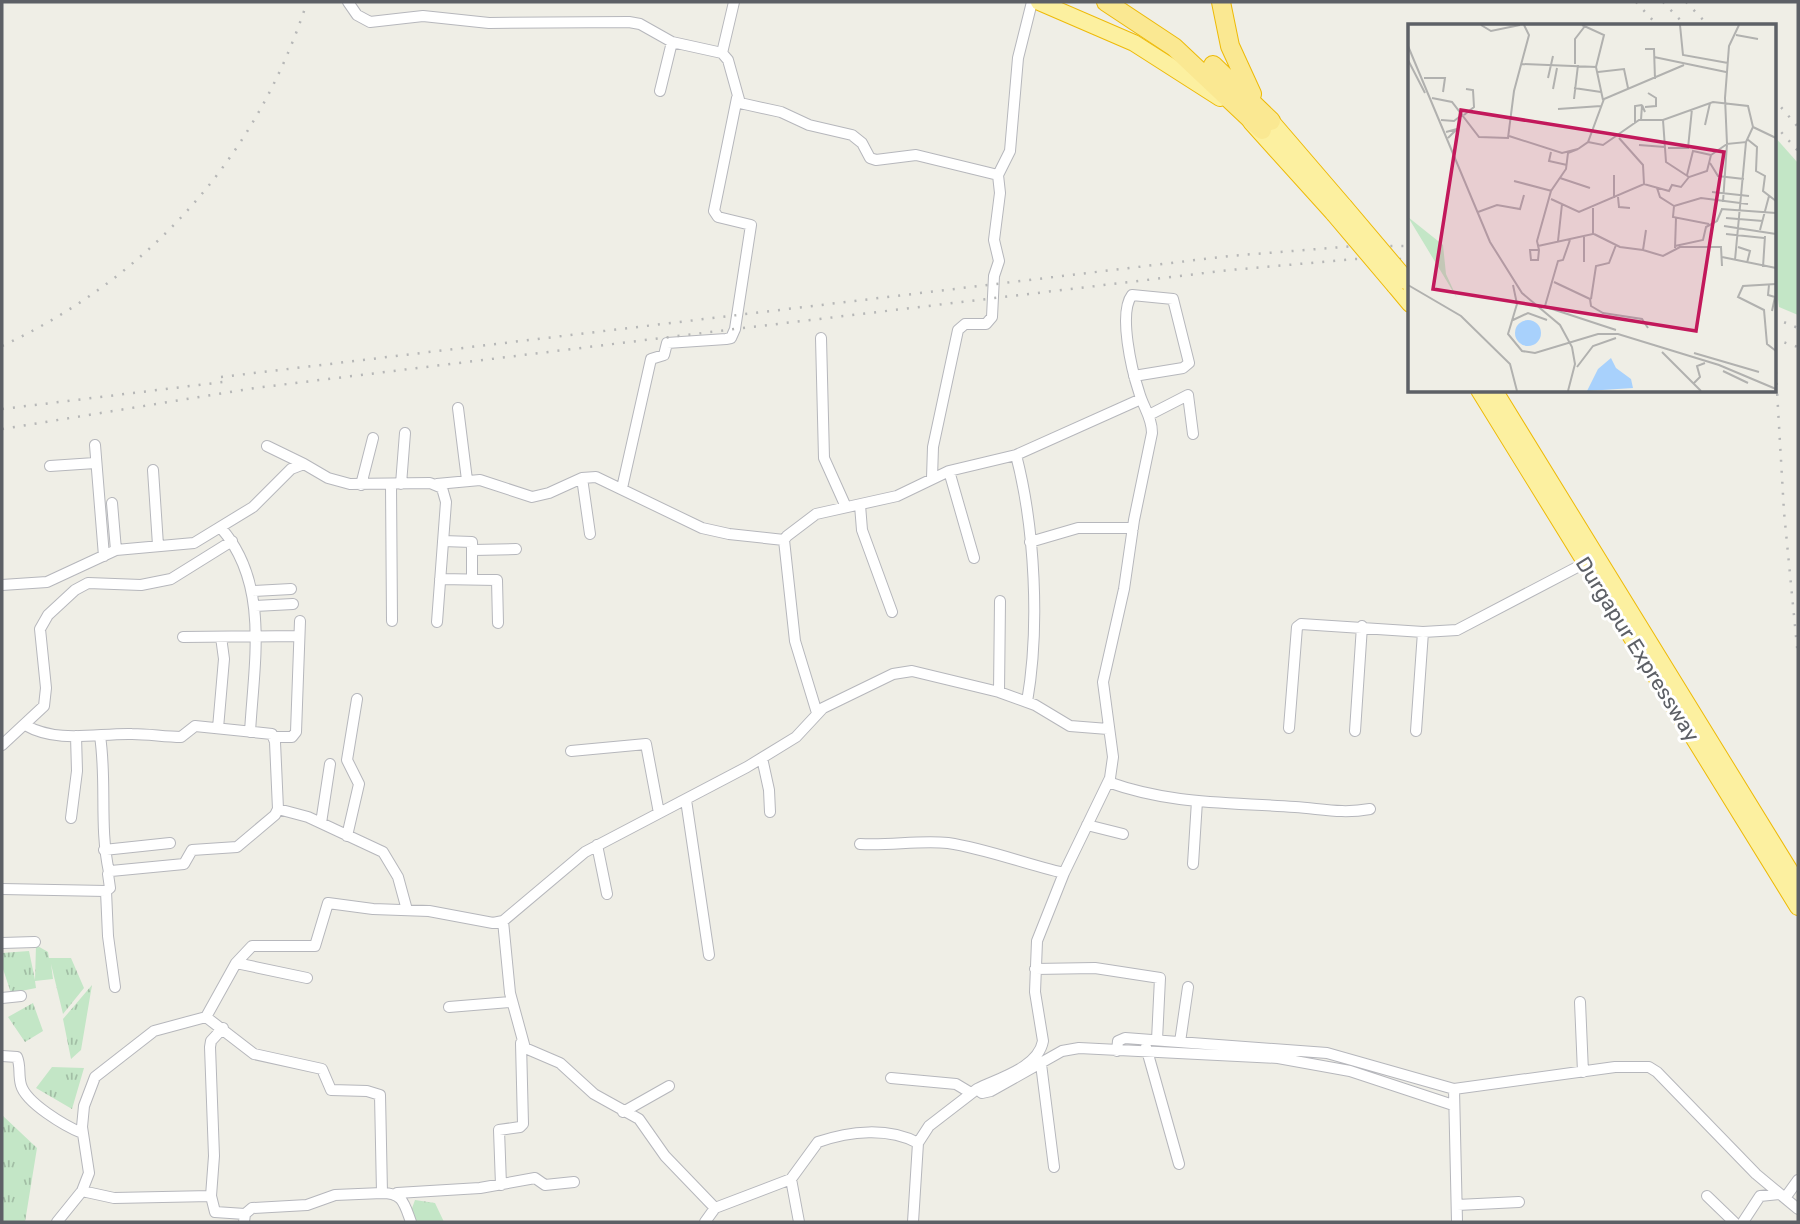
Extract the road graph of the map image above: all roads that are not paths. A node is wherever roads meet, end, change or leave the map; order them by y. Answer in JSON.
{"nodes":[{"id":1,"x":348,"y":2,"type":"edge"},
{"id":2,"x":734,"y":2,"type":"edge"},
{"id":3,"x":1032,"y":2,"type":"edge"},
{"id":4,"x":1039,"y":2,"type":"edge"},
{"id":5,"x":1106,"y":2,"type":"edge"},
{"id":6,"x":1128,"y":2,"type":"edge"},
{"id":7,"x":1222,"y":2,"type":"edge"},
{"id":8,"x":673,"y":42,"type":"junction"},
{"id":9,"x":722,"y":53,"type":"junction"},
{"id":10,"x":660,"y":91,"type":"dead end"},
{"id":11,"x":737,"y":98,"type":"junction"},
{"id":12,"x":1266,"y":126,"type":"junction"},
{"id":13,"x":998,"y":175,"type":"junction"},
{"id":14,"x":1402,"y":285,"type":"edge"},
{"id":15,"x":821,"y":338,"type":"dead end"},
{"id":16,"x":1135,"y":376,"type":"junction"},
{"id":17,"x":1480,"y":392,"type":"edge"},
{"id":18,"x":1495,"y":392,"type":"edge"},
{"id":19,"x":1145,"y":406,"type":"junction"},
{"id":20,"x":458,"y":408,"type":"dead end"},
{"id":21,"x":405,"y":433,"type":"dead end"},
{"id":22,"x":1193,"y":434,"type":"dead end"},
{"id":23,"x":373,"y":438,"type":"dead end"},
{"id":24,"x":95,"y":445,"type":"dead end"},
{"id":25,"x":267,"y":446,"type":"dead end"},
{"id":26,"x":1017,"y":460,"type":"junction"},
{"id":27,"x":95,"y":463,"type":"junction"},
{"id":28,"x":304,"y":464,"type":"junction"},
{"id":29,"x":50,"y":466,"type":"dead end"},
{"id":30,"x":153,"y":470,"type":"dead end"},
{"id":31,"x":950,"y":476,"type":"junction"},
{"id":32,"x":932,"y":478,"type":"junction"},
{"id":33,"x":467,"y":480,"type":"junction"},
{"id":34,"x":582,"y":481,"type":"junction"},
{"id":35,"x":360,"y":485,"type":"junction"},
{"id":36,"x":622,"y":488,"type":"junction"},
{"id":37,"x":394,"y":489,"type":"junction"},
{"id":38,"x":441,"y":489,"type":"junction"},
{"id":39,"x":112,"y":503,"type":"dead end"},
{"id":40,"x":846,"y":508,"type":"junction"},
{"id":41,"x":860,"y":512,"type":"junction"},
{"id":42,"x":1133,"y":528,"type":"junction"},
{"id":43,"x":226,"y":534,"type":"junction"},
{"id":44,"x":590,"y":534,"type":"dead end"},
{"id":45,"x":443,"y":541,"type":"junction"},
{"id":46,"x":1030,"y":542,"type":"junction"},
{"id":47,"x":158,"y":545,"type":"junction"},
{"id":48,"x":784,"y":545,"type":"junction"},
{"id":49,"x":516,"y":549,"type":"dead end"},
{"id":50,"x":116,"y":550,"type":"junction"},
{"id":51,"x":473,"y":550,"type":"junction"},
{"id":52,"x":104,"y":556,"type":"junction"},
{"id":53,"x":974,"y":558,"type":"dead end"},
{"id":54,"x":1585,"y":563,"type":"junction"},
{"id":55,"x":440,"y":579,"type":"junction"},
{"id":56,"x":472,"y":579,"type":"junction"},
{"id":57,"x":2,"y":585,"type":"edge"},
{"id":58,"x":291,"y":589,"type":"dead end"},
{"id":59,"x":252,"y":591,"type":"junction"},
{"id":60,"x":1000,"y":601,"type":"dead end"},
{"id":61,"x":293,"y":604,"type":"dead end"},
{"id":62,"x":255,"y":606,"type":"junction"},
{"id":63,"x":892,"y":612,"type":"dead end"},
{"id":64,"x":300,"y":621,"type":"dead end"},
{"id":65,"x":391,"y":621,"type":"dead end"},
{"id":66,"x":437,"y":622,"type":"dead end"},
{"id":67,"x":498,"y":623,"type":"dead end"},
{"id":68,"x":1362,"y":626,"type":"junction"},
{"id":69,"x":1423,"y":632,"type":"junction"},
{"id":70,"x":183,"y":636,"type":"dead end"},
{"id":71,"x":299,"y":636,"type":"junction"},
{"id":72,"x":221,"y":637,"type":"junction"},
{"id":73,"x":254,"y":637,"type":"junction"},
{"id":74,"x":999,"y":692,"type":"junction"},
{"id":75,"x":357,"y":699,"type":"dead end"},
{"id":76,"x":1027,"y":702,"type":"junction"},
{"id":77,"x":817,"y":713,"type":"junction"},
{"id":78,"x":25,"y":725,"type":"junction"},
{"id":79,"x":1289,"y":728,"type":"dead end"},
{"id":80,"x":218,"y":729,"type":"junction"},
{"id":81,"x":1108,"y":729,"type":"junction"},
{"id":82,"x":1355,"y":731,"type":"dead end"},
{"id":83,"x":1416,"y":731,"type":"dead end"},
{"id":84,"x":250,"y":732,"type":"junction"},
{"id":85,"x":76,"y":736,"type":"junction"},
{"id":86,"x":103,"y":736,"type":"junction"},
{"id":87,"x":274,"y":737,"type":"junction"},
{"id":88,"x":2,"y":745,"type":"edge"},
{"id":89,"x":571,"y":751,"type":"dead end"},
{"id":90,"x":762,"y":758,"type":"junction"},
{"id":91,"x":330,"y":764,"type":"dead end"},
{"id":92,"x":1108,"y":782,"type":"junction"},
{"id":93,"x":686,"y":800,"type":"junction"},
{"id":94,"x":1197,"y":801,"type":"junction"},
{"id":95,"x":278,"y":809,"type":"junction"},
{"id":96,"x":1370,"y":809,"type":"dead end"},
{"id":97,"x":770,"y":812,"type":"dead end"},
{"id":98,"x":659,"y":813,"type":"junction"},
{"id":99,"x":71,"y":818,"type":"dead end"},
{"id":100,"x":321,"y":823,"type":"junction"},
{"id":101,"x":1087,"y":825,"type":"junction"},
{"id":102,"x":1123,"y":834,"type":"dead end"},
{"id":103,"x":347,"y":836,"type":"junction"},
{"id":104,"x":170,"y":843,"type":"dead end"},
{"id":105,"x":860,"y":844,"type":"dead end"},
{"id":106,"x":597,"y":845,"type":"junction"},
{"id":107,"x":104,"y":850,"type":"junction"},
{"id":108,"x":1193,"y":864,"type":"dead end"},
{"id":109,"x":109,"y":872,"type":"junction"},
{"id":110,"x":1064,"y":873,"type":"junction"},
{"id":111,"x":1798,"y":884,"type":"edge"},
{"id":112,"x":2,"y":889,"type":"edge"},
{"id":113,"x":106,"y":891,"type":"junction"},
{"id":114,"x":607,"y":894,"type":"dead end"},
{"id":115,"x":1798,"y":907,"type":"edge"},
{"id":116,"x":407,"y":910,"type":"junction"},
{"id":117,"x":503,"y":921,"type":"junction"},
{"id":118,"x":35,"y":942,"type":"dead end"},
{"id":119,"x":2,"y":943,"type":"edge"},
{"id":120,"x":709,"y":955,"type":"dead end"},
{"id":121,"x":236,"y":963,"type":"junction"},
{"id":122,"x":1035,"y":969,"type":"junction"},
{"id":123,"x":307,"y":978,"type":"dead end"},
{"id":124,"x":115,"y":987,"type":"dead end"},
{"id":125,"x":1188,"y":987,"type":"dead end"},
{"id":126,"x":21,"y":996,"type":"dead end"},
{"id":127,"x":2,"y":998,"type":"edge"},
{"id":128,"x":511,"y":1002,"type":"junction"},
{"id":129,"x":1580,"y":1002,"type":"dead end"},
{"id":130,"x":449,"y":1007,"type":"dead end"},
{"id":131,"x":206,"y":1017,"type":"junction"},
{"id":132,"x":223,"y":1028,"type":"junction"},
{"id":133,"x":1144,"y":1039,"type":"junction"},
{"id":134,"x":1157,"y":1040,"type":"junction"},
{"id":135,"x":522,"y":1041,"type":"junction"},
{"id":136,"x":1180,"y":1042,"type":"junction"},
{"id":137,"x":1117,"y":1051,"type":"junction"},
{"id":138,"x":1147,"y":1052,"type":"junction"},
{"id":139,"x":2,"y":1056,"type":"edge"},
{"id":140,"x":1041,"y":1064,"type":"junction"},
{"id":141,"x":1583,"y":1072,"type":"junction"},
{"id":142,"x":891,"y":1078,"type":"dead end"},
{"id":143,"x":669,"y":1086,"type":"dead end"},
{"id":144,"x":974,"y":1091,"type":"junction"},
{"id":145,"x":1453,"y":1096,"type":"junction"},
{"id":146,"x":623,"y":1112,"type":"junction"},
{"id":147,"x":82,"y":1133,"type":"junction"},
{"id":148,"x":918,"y":1143,"type":"junction"},
{"id":149,"x":1180,"y":1164,"type":"dead end"},
{"id":150,"x":1054,"y":1167,"type":"dead end"},
{"id":151,"x":791,"y":1179,"type":"junction"},
{"id":152,"x":1798,"y":1180,"type":"edge"},
{"id":153,"x":574,"y":1182,"type":"dead end"},
{"id":154,"x":501,"y":1185,"type":"junction"},
{"id":155,"x":82,"y":1191,"type":"junction"},
{"id":156,"x":382,"y":1193,"type":"junction"},
{"id":157,"x":396,"y":1193,"type":"junction"},
{"id":158,"x":211,"y":1196,"type":"junction"},
{"id":159,"x":1707,"y":1196,"type":"dead end"},
{"id":160,"x":1782,"y":1196,"type":"junction"},
{"id":161,"x":1519,"y":1202,"type":"dead end"},
{"id":162,"x":1457,"y":1205,"type":"junction"},
{"id":163,"x":715,"y":1208,"type":"junction"},
{"id":164,"x":1798,"y":1209,"type":"edge"},
{"id":165,"x":245,"y":1218,"type":"edge"},
{"id":166,"x":57,"y":1222,"type":"edge"},
{"id":167,"x":411,"y":1222,"type":"edge"},
{"id":168,"x":705,"y":1222,"type":"edge"},
{"id":169,"x":799,"y":1222,"type":"edge"},
{"id":170,"x":913,"y":1222,"type":"edge"},
{"id":171,"x":1457,"y":1222,"type":"edge"},
{"id":172,"x":1734,"y":1222,"type":"edge"},
{"id":173,"x":1743,"y":1222,"type":"edge"}],
"edges":[{"from":1,"to":8,"type":"street"},
{"from":2,"to":9,"type":"street"},
{"from":3,"to":13,"type":"street"},
{"from":4,"to":12,"type":"highway"},
{"from":5,"to":12,"type":"highway"},
{"from":6,"to":12,"type":"highway"},
{"from":7,"to":12,"type":"highway"},
{"from":8,"to":9,"type":"street"},
{"from":8,"to":10,"type":"street"},
{"from":9,"to":11,"type":"street"},
{"from":11,"to":13,"type":"street"},
{"from":11,"to":36,"type":"street"},
{"from":12,"to":14,"type":"highway","bridge":true},
{"from":13,"to":32,"type":"street"},
{"from":15,"to":40,"type":"street"},
{"from":16,"to":16,"type":"street"},
{"from":16,"to":19,"type":"street"},
{"from":17,"to":54,"type":"highway","name":"Durgapur Expressway"},
{"from":18,"to":111,"type":"highway","name":"Durgapur Expressway"},
{"from":19,"to":22,"type":"street"},
{"from":19,"to":26,"type":"street"},
{"from":19,"to":42,"type":"street"},
{"from":20,"to":33,"type":"street"},
{"from":21,"to":37,"type":"street"},
{"from":23,"to":35,"type":"street"},
{"from":24,"to":27,"type":"street"},
{"from":25,"to":28,"type":"street"},
{"from":26,"to":31,"type":"street"},
{"from":26,"to":46,"type":"street"},
{"from":27,"to":29,"type":"street"},
{"from":27,"to":52,"type":"street"},
{"from":28,"to":35,"type":"street"},
{"from":28,"to":43,"type":"street"},
{"from":30,"to":47,"type":"street"},
{"from":31,"to":32,"type":"street"},
{"from":31,"to":53,"type":"street"},
{"from":32,"to":41,"type":"street"},
{"from":33,"to":34,"type":"street"},
{"from":33,"to":38,"type":"street"},
{"from":34,"to":36,"type":"street"},
{"from":34,"to":44,"type":"street"},
{"from":35,"to":37,"type":"street"},
{"from":36,"to":48,"type":"street"},
{"from":37,"to":38,"type":"street"},
{"from":37,"to":65,"type":"street"},
{"from":38,"to":45,"type":"street"},
{"from":39,"to":50,"type":"street"},
{"from":40,"to":41,"type":"street"},
{"from":40,"to":48,"type":"street"},
{"from":41,"to":63,"type":"street"},
{"from":42,"to":46,"type":"street"},
{"from":42,"to":81,"type":"street"},
{"from":43,"to":47,"type":"street"},
{"from":43,"to":59,"type":"street"},
{"from":43,"to":78,"type":"street"},
{"from":45,"to":51,"type":"street"},
{"from":45,"to":55,"type":"street"},
{"from":46,"to":76,"type":"street"},
{"from":47,"to":50,"type":"street"},
{"from":48,"to":77,"type":"street"},
{"from":49,"to":51,"type":"street"},
{"from":50,"to":52,"type":"street"},
{"from":51,"to":56,"type":"street"},
{"from":52,"to":57,"type":"street"},
{"from":54,"to":69,"type":"street"},
{"from":54,"to":115,"type":"highway","name":"Durgapur Expressway"},
{"from":55,"to":56,"type":"street"},
{"from":55,"to":66,"type":"street"},
{"from":56,"to":67,"type":"street"},
{"from":58,"to":59,"type":"street"},
{"from":59,"to":62,"type":"street"},
{"from":60,"to":74,"type":"street"},
{"from":61,"to":62,"type":"street"},
{"from":62,"to":73,"type":"street"},
{"from":64,"to":71,"type":"street"},
{"from":68,"to":69,"type":"street"},
{"from":68,"to":79,"type":"street"},
{"from":68,"to":82,"type":"street"},
{"from":69,"to":83,"type":"street"},
{"from":70,"to":72,"type":"street"},
{"from":71,"to":73,"type":"street"},
{"from":71,"to":87,"type":"street"},
{"from":72,"to":73,"type":"street"},
{"from":72,"to":80,"type":"street"},
{"from":73,"to":84,"type":"street"},
{"from":74,"to":76,"type":"street"},
{"from":74,"to":77,"type":"street"},
{"from":75,"to":103,"type":"street"},
{"from":76,"to":81,"type":"street"},
{"from":77,"to":90,"type":"street"},
{"from":78,"to":85,"type":"street"},
{"from":78,"to":88,"type":"street"},
{"from":80,"to":84,"type":"street"},
{"from":80,"to":86,"type":"street"},
{"from":81,"to":92,"type":"street"},
{"from":84,"to":87,"type":"street"},
{"from":85,"to":86,"type":"street"},
{"from":85,"to":99,"type":"street"},
{"from":86,"to":107,"type":"street"},
{"from":87,"to":95,"type":"street"},
{"from":89,"to":98,"type":"street"},
{"from":90,"to":93,"type":"street"},
{"from":90,"to":97,"type":"street"},
{"from":91,"to":100,"type":"street"},
{"from":92,"to":94,"type":"street"},
{"from":92,"to":101,"type":"street"},
{"from":93,"to":98,"type":"street"},
{"from":93,"to":120,"type":"street"},
{"from":94,"to":96,"type":"street"},
{"from":94,"to":108,"type":"street"},
{"from":95,"to":100,"type":"street"},
{"from":95,"to":109,"type":"street"},
{"from":98,"to":106,"type":"street"},
{"from":100,"to":103,"type":"street"},
{"from":101,"to":102,"type":"street"},
{"from":101,"to":110,"type":"street"},
{"from":103,"to":116,"type":"street"},
{"from":104,"to":107,"type":"street"},
{"from":105,"to":110,"type":"street"},
{"from":106,"to":114,"type":"street"},
{"from":106,"to":117,"type":"street"},
{"from":107,"to":109,"type":"street"},
{"from":109,"to":113,"type":"street"},
{"from":110,"to":122,"type":"street"},
{"from":112,"to":113,"type":"street"},
{"from":113,"to":124,"type":"street"},
{"from":116,"to":117,"type":"street"},
{"from":116,"to":121,"type":"street"},
{"from":117,"to":128,"type":"street"},
{"from":118,"to":119,"type":"street"},
{"from":121,"to":123,"type":"street"},
{"from":121,"to":131,"type":"street"},
{"from":122,"to":134,"type":"street"},
{"from":122,"to":144,"type":"street"},
{"from":125,"to":136,"type":"street"},
{"from":126,"to":127,"type":"street"},
{"from":128,"to":130,"type":"street"},
{"from":128,"to":135,"type":"street"},
{"from":129,"to":141,"type":"street"},
{"from":131,"to":132,"type":"street"},
{"from":131,"to":147,"type":"street"},
{"from":132,"to":156,"type":"street"},
{"from":132,"to":158,"type":"street"},
{"from":133,"to":134,"type":"street"},
{"from":133,"to":137,"type":"street"},
{"from":133,"to":138,"type":"street"},
{"from":134,"to":136,"type":"street"},
{"from":135,"to":146,"type":"street"},
{"from":135,"to":154,"type":"street"},
{"from":136,"to":145,"type":"street"},
{"from":137,"to":138,"type":"street"},
{"from":137,"to":140,"type":"street"},
{"from":138,"to":145,"type":"street"},
{"from":138,"to":149,"type":"street"},
{"from":139,"to":147,"type":"street"},
{"from":140,"to":144,"type":"street"},
{"from":140,"to":150,"type":"street"},
{"from":141,"to":145,"type":"street"},
{"from":141,"to":160,"type":"street"},
{"from":142,"to":144,"type":"street"},
{"from":143,"to":146,"type":"street"},
{"from":144,"to":148,"type":"street"},
{"from":145,"to":162,"type":"street"},
{"from":146,"to":163,"type":"street"},
{"from":147,"to":155,"type":"street"},
{"from":148,"to":151,"type":"street"},
{"from":148,"to":170,"type":"street"},
{"from":151,"to":163,"type":"street"},
{"from":151,"to":169,"type":"street"},
{"from":152,"to":160,"type":"street"},
{"from":153,"to":154,"type":"street"},
{"from":154,"to":157,"type":"street"},
{"from":155,"to":158,"type":"street"},
{"from":155,"to":166,"type":"street"},
{"from":156,"to":157,"type":"street"},
{"from":156,"to":165,"type":"street"},
{"from":157,"to":167,"type":"street"},
{"from":158,"to":165,"type":"street"},
{"from":159,"to":172,"type":"street"},
{"from":160,"to":164,"type":"street"},
{"from":160,"to":173,"type":"street"},
{"from":161,"to":162,"type":"street"},
{"from":162,"to":171,"type":"street"},
{"from":163,"to":168,"type":"street"}]}
